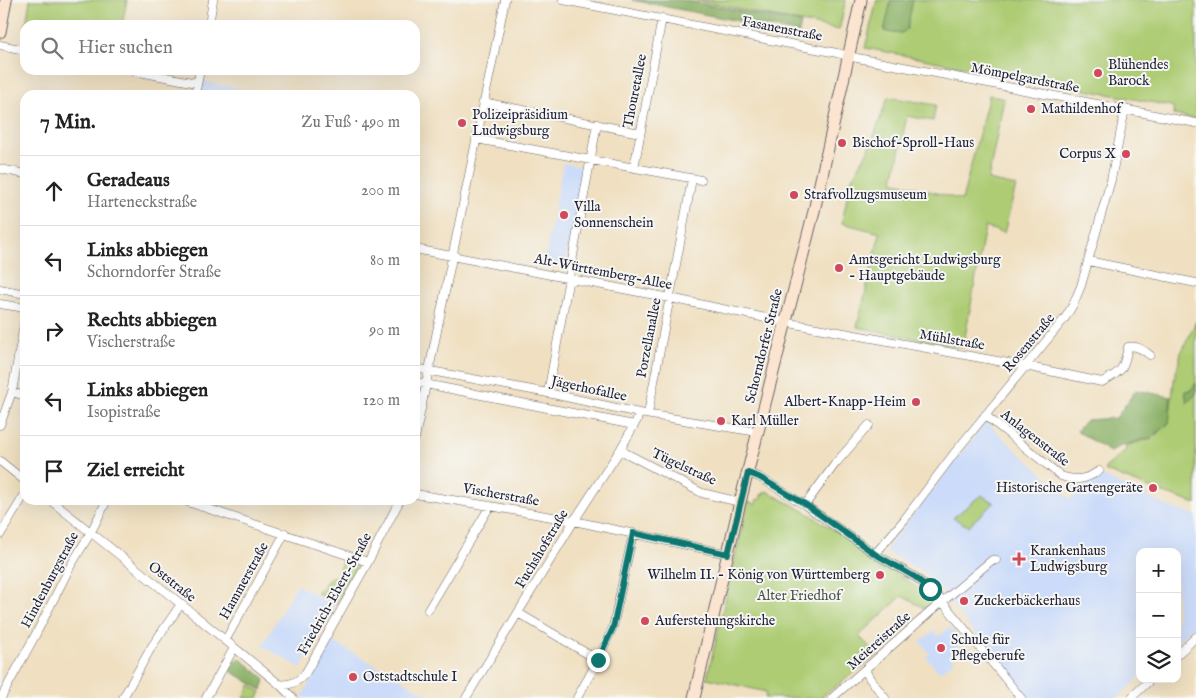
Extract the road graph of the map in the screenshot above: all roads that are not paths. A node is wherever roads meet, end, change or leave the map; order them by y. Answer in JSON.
{"nodes":[{"id":1,"x":6,"y":0,"type":"edge"},
{"id":2,"x":213,"y":0,"type":"edge"},
{"id":3,"x":504,"y":0,"type":"edge"},
{"id":4,"x":562,"y":0,"type":"edge"},
{"id":5,"x":861,"y":0,"type":"edge"},
{"id":6,"x":662,"y":18,"type":"junction"},
{"id":7,"x":210,"y":20,"type":"edge"},
{"id":8,"x":0,"y":32,"type":"edge"},
{"id":9,"x":0,"y":45,"type":"edge"},
{"id":10,"x":20,"y":49,"type":"edge"},
{"id":11,"x":848,"y":56,"type":"junction"},
{"id":12,"x":155,"y":75,"type":"edge"},
{"id":13,"x":199,"y":75,"type":"edge"},
{"id":14,"x":197,"y":83,"type":"junction"},
{"id":15,"x":196,"y":90,"type":"edge"},
{"id":16,"x":483,"y":102,"type":"junction"},
{"id":17,"x":1126,"y":109,"type":"junction"},
{"id":18,"x":1196,"y":123,"type":"edge"},
{"id":19,"x":598,"y":124,"type":"junction"},
{"id":20,"x":640,"y":133,"type":"junction"},
{"id":21,"x":476,"y":139,"type":"junction"},
{"id":22,"x":591,"y":160,"type":"junction"},
{"id":23,"x":634,"y":168,"type":"junction"},
{"id":24,"x":0,"y":169,"type":"edge"},
{"id":25,"x":20,"y":173,"type":"edge"},
{"id":26,"x":420,"y":251,"type":"edge"},
{"id":27,"x":452,"y":256,"type":"junction"},
{"id":28,"x":1088,"y":261,"type":"junction"},
{"id":29,"x":569,"y":279,"type":"junction"},
{"id":30,"x":1196,"y":283,"type":"edge"},
{"id":31,"x":0,"y":289,"type":"edge"},
{"id":32,"x":20,"y":293,"type":"edge"},
{"id":33,"x":670,"y":298,"type":"junction"},
{"id":34,"x":0,"y":304,"type":"edge"},
{"id":35,"x":20,"y":307,"type":"edge"},
{"id":36,"x":786,"y":322,"type":"junction"},
{"id":37,"x":20,"y":347,"type":"edge"},
{"id":38,"x":1150,"y":355,"type":"dead end"},
{"id":39,"x":1025,"y":366,"type":"junction"},
{"id":40,"x":420,"y":369,"type":"edge"},
{"id":41,"x":429,"y":371,"type":"junction"},
{"id":42,"x":420,"y":383,"type":"edge"},
{"id":43,"x":426,"y":384,"type":"junction"},
{"id":44,"x":12,"y":392,"type":"junction"},
{"id":45,"x":20,"y":394,"type":"edge"},
{"id":46,"x":548,"y":394,"type":"junction"},
{"id":47,"x":420,"y":413,"type":"edge"},
{"id":48,"x":639,"y":413,"type":"junction"},
{"id":49,"x":648,"y":414,"type":"junction"},
{"id":50,"x":985,"y":415,"type":"junction"},
{"id":51,"x":0,"y":425,"type":"edge"},
{"id":52,"x":634,"y":425,"type":"junction"},
{"id":53,"x":869,"y":425,"type":"dead end"},
{"id":54,"x":758,"y":432,"type":"junction"},
{"id":55,"x":620,"y":450,"type":"junction"},
{"id":56,"x":0,"y":461,"type":"edge"},
{"id":57,"x":1098,"y":471,"type":"dead end"},
{"id":58,"x":748,"y":473,"type":"junction"},
{"id":59,"x":20,"y":477,"type":"edge"},
{"id":60,"x":420,"y":495,"type":"edge"},
{"id":61,"x":20,"y":502,"type":"edge"},
{"id":62,"x":740,"y":502,"type":"junction"},
{"id":63,"x":805,"y":504,"type":"junction"},
{"id":64,"x":56,"y":505,"type":"edge"},
{"id":65,"x":104,"y":505,"type":"edge"},
{"id":66,"x":198,"y":505,"type":"edge"},
{"id":67,"x":397,"y":505,"type":"edge"},
{"id":68,"x":490,"y":506,"type":"junction"},
{"id":69,"x":574,"y":521,"type":"junction"},
{"id":70,"x":91,"y":532,"type":"junction"},
{"id":71,"x":285,"y":533,"type":"junction"},
{"id":72,"x":633,"y":533,"type":"junction"},
{"id":73,"x":0,"y":535,"type":"edge"},
{"id":74,"x":728,"y":554,"type":"junction"},
{"id":75,"x":875,"y":554,"type":"junction"},
{"id":76,"x":996,"y":560,"type":"dead end"},
{"id":77,"x":368,"y":562,"type":"junction"},
{"id":78,"x":942,"y":602,"type":"junction"},
{"id":79,"x":181,"y":604,"type":"junction"},
{"id":80,"x":428,"y":610,"type":"dead end"},
{"id":81,"x":518,"y":613,"type":"junction"},
{"id":82,"x":1196,"y":637,"type":"edge"},
{"id":83,"x":225,"y":641,"type":"junction"},
{"id":84,"x":234,"y":648,"type":"junction"},
{"id":85,"x":1181,"y":650,"type":"edge"},
{"id":86,"x":598,"y":660,"type":"junction"},
{"id":87,"x":864,"y":670,"type":"junction"},
{"id":88,"x":1147,"y":683,"type":"edge"},
{"id":89,"x":279,"y":684,"type":"junction"},
{"id":90,"x":1,"y":698,"type":"edge"},
{"id":91,"x":123,"y":698,"type":"edge"},
{"id":92,"x":206,"y":698,"type":"edge"},
{"id":93,"x":293,"y":698,"type":"edge"},
{"id":94,"x":466,"y":698,"type":"edge"},
{"id":95,"x":578,"y":698,"type":"edge"},
{"id":96,"x":694,"y":698,"type":"edge"},
{"id":97,"x":832,"y":698,"type":"edge"},
{"id":98,"x":885,"y":698,"type":"edge"},
{"id":99,"x":1020,"y":698,"type":"edge"},
{"id":100,"x":1131,"y":698,"type":"edge"}],
"edges":[{"from":1,"to":8,"type":"main road"},
{"from":2,"to":7,"type":"street"},
{"from":3,"to":16,"type":"street"},
{"from":4,"to":6,"type":"street","name":"Fasanenstraße"},
{"from":5,"to":11,"type":"main road","name":"Schorndorfer Straße"},
{"from":6,"to":11,"type":"street","name":"Fasanenstraße"},
{"from":6,"to":20,"type":"street","name":"Thouretallee"},
{"from":9,"to":10,"type":"street"},
{"from":11,"to":17,"type":"street","name":"Mömpelgardstraße"},
{"from":11,"to":36,"type":"main road","name":"Schorndorfer Straße"},
{"from":12,"to":14,"type":"street"},
{"from":13,"to":14,"type":"street"},
{"from":14,"to":15,"type":"street"},
{"from":16,"to":19,"type":"street"},
{"from":16,"to":21,"type":"street"},
{"from":17,"to":18,"type":"street","name":"Mömpelgardstraße"},
{"from":17,"to":28,"type":"street","name":"Rosenstraße"},
{"from":19,"to":20,"type":"street"},
{"from":19,"to":22,"type":"street"},
{"from":20,"to":23,"type":"street","name":"Thouretallee"},
{"from":21,"to":22,"type":"street"},
{"from":21,"to":27,"type":"street"},
{"from":22,"to":23,"type":"street"},
{"from":22,"to":29,"type":"street"},
{"from":23,"to":33,"type":"street","name":"Porzellanallee"},
{"from":24,"to":25,"type":"street"},
{"from":26,"to":27,"type":"street","name":"Alt-Württemberg-Allee"},
{"from":27,"to":29,"type":"street","name":"Alt-Württemberg-Allee"},
{"from":27,"to":41,"type":"street"},
{"from":28,"to":30,"type":"street"},
{"from":28,"to":39,"type":"street","name":"Rosenstraße"},
{"from":29,"to":33,"type":"street","name":"Alt-Württemberg-Allee"},
{"from":29,"to":46,"type":"street"},
{"from":31,"to":32,"type":"street"},
{"from":33,"to":36,"type":"street","name":"Alt-Württemberg-Allee"},
{"from":33,"to":49,"type":"street","name":"Porzellanallee"},
{"from":34,"to":35,"type":"street"},
{"from":36,"to":39,"type":"street","name":"Mühlstraße"},
{"from":36,"to":54,"type":"main road","name":"Schorndorfer Straße"},
{"from":37,"to":44,"type":"street"},
{"from":38,"to":39,"type":"street","name":"Mühlstraße"},
{"from":39,"to":50,"type":"street","name":"Rosenstraße"},
{"from":40,"to":41,"type":"street","name":"Jägerhofallee"},
{"from":41,"to":43,"type":"street"},
{"from":41,"to":46,"type":"street","name":"Jägerhofallee"},
{"from":42,"to":43,"type":"street","name":"Jägerhofallee"},
{"from":43,"to":47,"type":"street"},
{"from":43,"to":52,"type":"street","name":"Jägerhofallee"},
{"from":44,"to":45,"type":"street"},
{"from":44,"to":51,"type":"street"},
{"from":46,"to":48,"type":"street","name":"Jägerhofallee"},
{"from":48,"to":49,"type":"street","name":"Jägerhofallee"},
{"from":48,"to":52,"type":"street","name":"Fuchshofstraße"},
{"from":49,"to":54,"type":"street","name":"Jägerhofallee"},
{"from":50,"to":57,"type":"street","name":"Anlagenstraße"},
{"from":50,"to":75,"type":"street","name":"Rosenstraße"},
{"from":52,"to":55,"type":"street","name":"Fuchshofstraße"},
{"from":53,"to":63,"type":"street"},
{"from":54,"to":58,"type":"main road","name":"Schorndorfer Straße"},
{"from":55,"to":62,"type":"street","name":"Tügelstraße"},
{"from":55,"to":69,"type":"street","name":"Fuchshofstraße"},
{"from":56,"to":59,"type":"street"},
{"from":58,"to":62,"type":"main road","name":"Schorndorfer Straße"},
{"from":58,"to":63,"type":"street"},
{"from":60,"to":68,"type":"street","name":"Vischerstraße"},
{"from":61,"to":73,"type":"street"},
{"from":62,"to":74,"type":"main road","name":"Schorndorfer Straße"},
{"from":63,"to":75,"type":"street"},
{"from":64,"to":70,"type":"street","name":"Oststraße"},
{"from":65,"to":70,"type":"street","name":"Hindenburgstraße"},
{"from":66,"to":71,"type":"street"},
{"from":67,"to":77,"type":"street","name":"Friedrich-Ebert-Straße"},
{"from":68,"to":69,"type":"street","name":"Vischerstraße"},
{"from":68,"to":80,"type":"street"},
{"from":69,"to":72,"type":"street","name":"Vischerstraße"},
{"from":69,"to":81,"type":"street","name":"Fuchshofstraße"},
{"from":70,"to":79,"type":"street","name":"Oststraße"},
{"from":70,"to":90,"type":"street","name":"Hindenburgstraße"},
{"from":71,"to":77,"type":"street"},
{"from":71,"to":83,"type":"street","name":"Hammerstraße"},
{"from":72,"to":74,"type":"street","name":"Vischerstraße"},
{"from":72,"to":86,"type":"street"},
{"from":74,"to":96,"type":"main road","name":"Schorndorfer Straße"},
{"from":75,"to":78,"type":"street"},
{"from":76,"to":78,"type":"street","name":"Meiereistraße"},
{"from":77,"to":89,"type":"street","name":"Friedrich-Ebert-Straße"},
{"from":78,"to":87,"type":"street","name":"Meiereistraße"},
{"from":78,"to":99,"type":"street"},
{"from":79,"to":83,"type":"street","name":"Oststraße"},
{"from":79,"to":91,"type":"street"},
{"from":81,"to":86,"type":"street"},
{"from":81,"to":94,"type":"street","name":"Fuchshofstraße"},
{"from":82,"to":85,"type":"street"},
{"from":83,"to":84,"type":"street","name":"Oststraße"},
{"from":84,"to":89,"type":"street","name":"Oststraße"},
{"from":84,"to":92,"type":"street"},
{"from":86,"to":95,"type":"street"},
{"from":87,"to":97,"type":"street","name":"Meiereistraße"},
{"from":87,"to":98,"type":"street"},
{"from":88,"to":100,"type":"street"},
{"from":89,"to":93,"type":"street","name":"Oststraße"}]}
